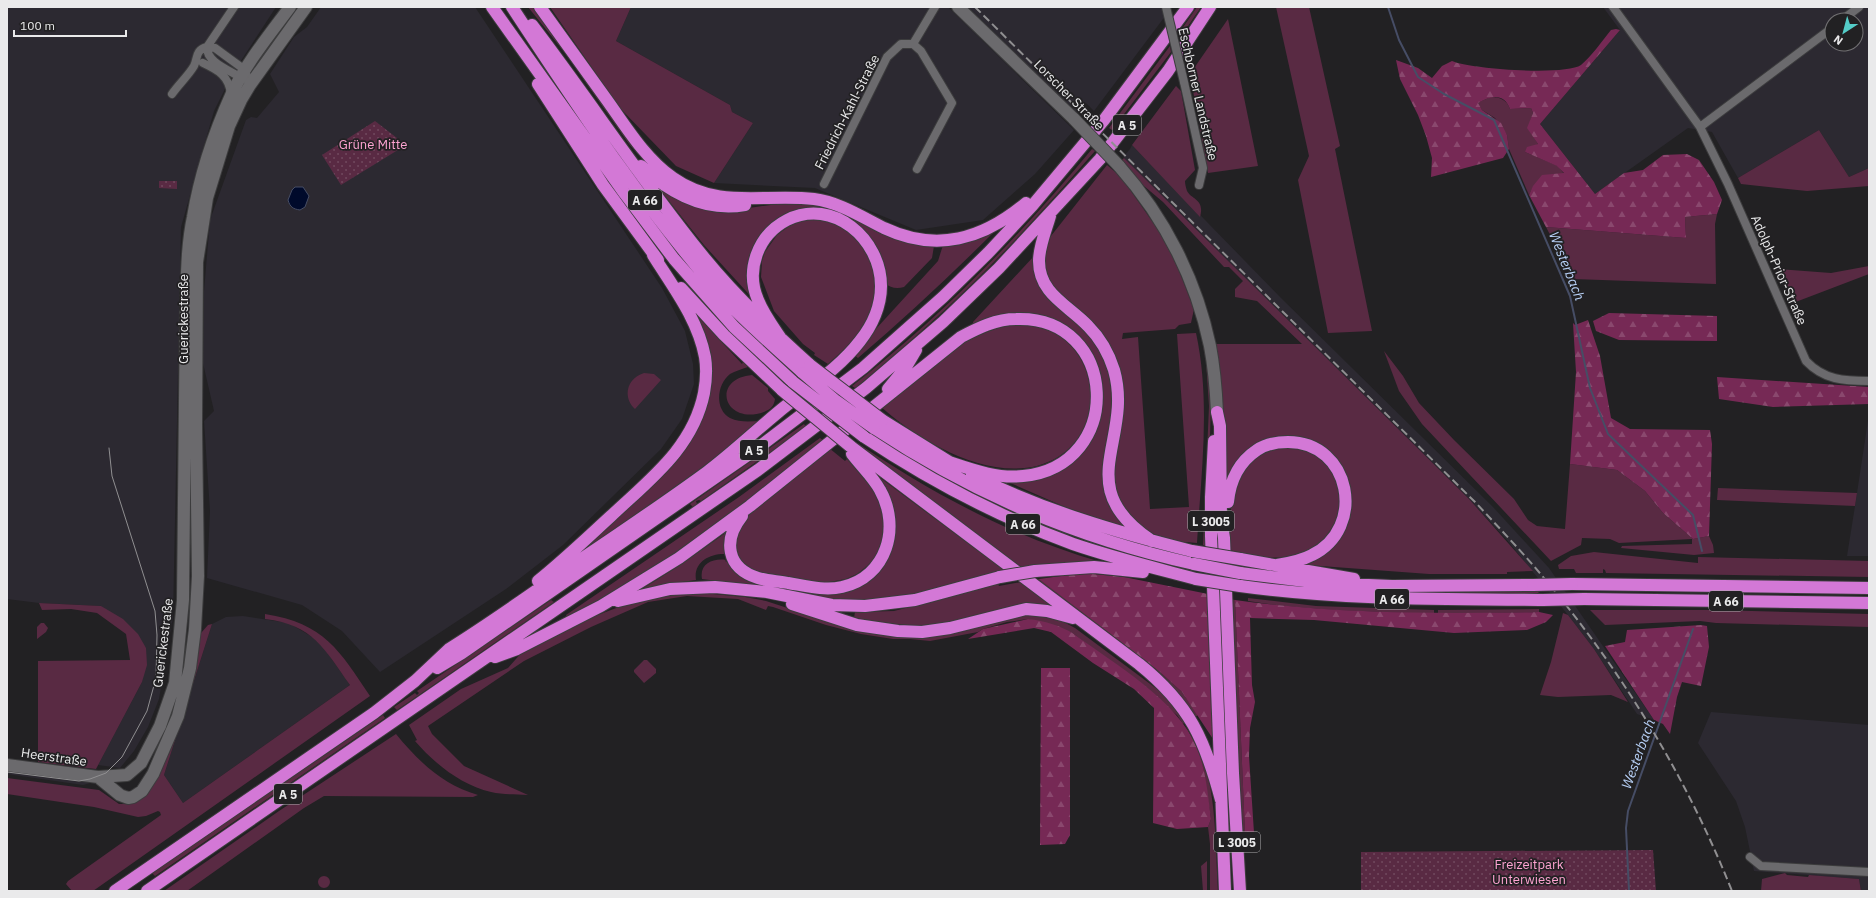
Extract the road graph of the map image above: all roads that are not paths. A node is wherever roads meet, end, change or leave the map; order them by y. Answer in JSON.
{"nodes":[{"id":1,"x":234,"y":7,"type":"edge"},
{"id":2,"x":290,"y":7,"type":"edge"},
{"id":3,"x":306,"y":7,"type":"edge"},
{"id":4,"x":492,"y":7,"type":"edge"},
{"id":5,"x":512,"y":7,"type":"edge"},
{"id":6,"x":518,"y":7,"type":"edge"},
{"id":7,"x":540,"y":7,"type":"edge"},
{"id":8,"x":935,"y":7,"type":"edge"},
{"id":9,"x":958,"y":7,"type":"edge"},
{"id":10,"x":1166,"y":7,"type":"edge"},
{"id":11,"x":1188,"y":7,"type":"edge"},
{"id":12,"x":1210,"y":7,"type":"edge"},
{"id":13,"x":1613,"y":7,"type":"edge"},
{"id":14,"x":500,"y":19,"type":"junction"},
{"id":15,"x":1824,"y":34,"type":"edge"},
{"id":16,"x":913,"y":44,"type":"junction"},
{"id":17,"x":207,"y":47,"type":"junction"},
{"id":18,"x":216,"y":62,"type":"junction"},
{"id":19,"x":199,"y":64,"type":"junction"},
{"id":20,"x":245,"y":78,"type":"junction"},
{"id":21,"x":172,"y":94,"type":"dead end"},
{"id":22,"x":232,"y":94,"type":"junction"},
{"id":23,"x":1700,"y":127,"type":"junction"},
{"id":24,"x":621,"y":146,"type":"junction"},
{"id":25,"x":917,"y":169,"type":"dead end"},
{"id":26,"x":1057,"y":175,"type":"junction"},
{"id":27,"x":824,"y":184,"type":"dead end"},
{"id":28,"x":1199,"y":186,"type":"dead end"},
{"id":29,"x":773,"y":199,"type":"junction"},
{"id":30,"x":1050,"y":213,"type":"junction"},
{"id":31,"x":653,"y":255,"type":"junction"},
{"id":32,"x":923,"y":339,"type":"junction"},
{"id":33,"x":782,"y":340,"type":"junction"},
{"id":34,"x":806,"y":369,"type":"junction"},
{"id":35,"x":1869,"y":381,"type":"edge"},
{"id":36,"x":877,"y":403,"type":"junction"},
{"id":37,"x":1217,"y":412,"type":"junction"},
{"id":38,"x":878,"y":424,"type":"junction"},
{"id":39,"x":848,"y":448,"type":"junction"},
{"id":40,"x":949,"y":462,"type":"junction"},
{"id":41,"x":750,"y":506,"type":"junction"},
{"id":42,"x":1224,"y":538,"type":"junction"},
{"id":43,"x":1152,"y":541,"type":"junction"},
{"id":44,"x":1277,"y":565,"type":"junction"},
{"id":45,"x":1196,"y":579,"type":"junction"},
{"id":46,"x":1392,"y":586,"type":"junction"},
{"id":47,"x":1869,"y":588,"type":"edge"},
{"id":48,"x":751,"y":591,"type":"junction"},
{"id":49,"x":1869,"y":603,"type":"edge"},
{"id":50,"x":601,"y":606,"type":"junction"},
{"id":51,"x":1079,"y":619,"type":"junction"},
{"id":52,"x":449,"y":649,"type":"junction"},
{"id":53,"x":481,"y":662,"type":"junction"},
{"id":54,"x":416,"y":681,"type":"junction"},
{"id":55,"x":7,"y":765,"type":"edge"},
{"id":56,"x":98,"y":777,"type":"junction"},
{"id":57,"x":1221,"y":800,"type":"junction"},
{"id":58,"x":1750,"y":857,"type":"dead end"},
{"id":59,"x":1869,"y":872,"type":"edge"},
{"id":60,"x":115,"y":891,"type":"edge"},
{"id":61,"x":147,"y":891,"type":"edge"},
{"id":62,"x":1225,"y":891,"type":"edge"},
{"id":63,"x":1240,"y":891,"type":"edge"}],
"edges":[{"from":1,"to":17,"type":"street"},
{"from":2,"to":20,"type":"main road","name":"Guerickestraße"},
{"from":3,"to":20,"type":"main road","name":"Guerickestraße"},
{"from":4,"to":14,"type":"highway","number":"A 66"},
{"from":5,"to":34,"type":"highway","number":"A 66"},
{"from":6,"to":24,"type":"highway"},
{"from":7,"to":29,"type":"highway"},
{"from":8,"to":16,"type":"street"},
{"from":9,"to":37,"type":"main road","name":"Lorscher Straße","bridge":true},
{"from":10,"to":28,"type":"street","name":"Eschborner Landstraße","bridge":true},
{"from":11,"to":26,"type":"highway","number":"A 5"},
{"from":12,"to":30,"type":"highway","number":"A 5"},
{"from":13,"to":23,"type":"street","name":"Adolph-Prior-Straße"},
{"from":14,"to":31,"type":"highway"},
{"from":14,"to":45,"type":"highway","number":"A 66","bridge":true},
{"from":15,"to":23,"type":"street"},
{"from":16,"to":25,"type":"street"},
{"from":16,"to":27,"type":"street","name":"Friedrich-Kahl-Straße"},
{"from":17,"to":18,"type":"street"},
{"from":17,"to":19,"type":"street"},
{"from":17,"to":20,"type":"street"},
{"from":18,"to":19,"type":"street"},
{"from":18,"to":20,"type":"street"},
{"from":19,"to":21,"type":"street"},
{"from":19,"to":22,"type":"street"},
{"from":20,"to":22,"type":"main road","name":"Guerickestraße"},
{"from":20,"to":56,"type":"main road","name":"Guerickestraße"},
{"from":22,"to":56,"type":"main road","name":"Guerickestraße"},
{"from":23,"to":35,"type":"street","name":"Adolph-Prior-Straße"},
{"from":24,"to":29,"type":"highway"},
{"from":24,"to":33,"type":"highway"},
{"from":26,"to":29,"type":"highway"},
{"from":26,"to":54,"type":"highway","number":"A 5"},
{"from":30,"to":32,"type":"highway","number":"A 5"},
{"from":30,"to":43,"type":"highway"},
{"from":31,"to":39,"type":"highway","bridge":true},
{"from":31,"to":52,"type":"highway"},
{"from":32,"to":36,"type":"highway"},
{"from":32,"to":53,"type":"highway","number":"A 5"},
{"from":33,"to":34,"type":"highway"},
{"from":33,"to":52,"type":"highway"},
{"from":34,"to":38,"type":"highway","bridge":true},
{"from":36,"to":40,"type":"highway"},
{"from":36,"to":41,"type":"highway"},
{"from":37,"to":42,"type":"highway","number":"L 3005"},
{"from":37,"to":57,"type":"highway","number":"L 3005"},
{"from":38,"to":40,"type":"highway"},
{"from":38,"to":46,"type":"highway","number":"A 66","bridge":true},
{"from":39,"to":41,"type":"highway"},
{"from":39,"to":51,"type":"highway"},
{"from":40,"to":43,"type":"highway"},
{"from":41,"to":50,"type":"highway"},
{"from":42,"to":44,"type":"highway"},
{"from":42,"to":63,"type":"highway","number":"L 3005"},
{"from":43,"to":44,"type":"highway","bridge":true},
{"from":44,"to":46,"type":"highway"},
{"from":45,"to":48,"type":"highway","bridge":true},
{"from":45,"to":49,"type":"highway","number":"A 66","bridge":true},
{"from":46,"to":47,"type":"highway","number":"A 66","bridge":true},
{"from":48,"to":50,"type":"highway"},
{"from":48,"to":51,"type":"highway"},
{"from":50,"to":53,"type":"highway"},
{"from":51,"to":57,"type":"highway"},
{"from":52,"to":54,"type":"highway"},
{"from":53,"to":61,"type":"highway","number":"A 5"},
{"from":54,"to":60,"type":"highway","number":"A 5"},
{"from":55,"to":56,"type":"main road","name":"Heerstraße"},
{"from":57,"to":62,"type":"highway","number":"L 3005"},
{"from":58,"to":59,"type":"street"}]}
